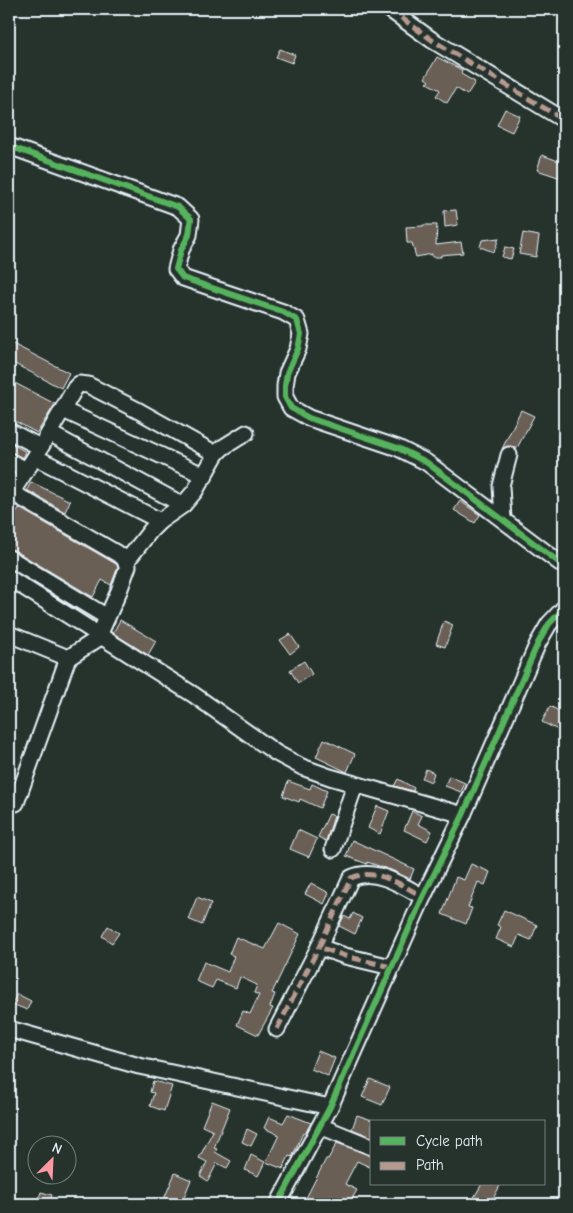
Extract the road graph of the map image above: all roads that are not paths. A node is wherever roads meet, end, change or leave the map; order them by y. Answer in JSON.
{"nodes":[{"id":1,"x":389,"y":9,"type":"edge"},
{"id":2,"x":564,"y":120,"type":"edge"},
{"id":3,"x":9,"y":146,"type":"edge"},
{"id":4,"x":63,"y":410,"type":"junction"},
{"id":5,"x":9,"y":431,"type":"edge"},
{"id":6,"x":50,"y":433,"type":"junction"},
{"id":7,"x":246,"y":433,"type":"dead end"},
{"id":8,"x":38,"y":452,"type":"junction"},
{"id":9,"x":216,"y":454,"type":"junction"},
{"id":10,"x":509,"y":455,"type":"dead end"},
{"id":11,"x":9,"y":461,"type":"edge"},
{"id":12,"x":26,"y":470,"type":"junction"},
{"id":13,"x":205,"y":476,"type":"junction"},
{"id":14,"x":10,"y":494,"type":"edge"},
{"id":15,"x":184,"y":505,"type":"junction"},
{"id":16,"x":503,"y":519,"type":"junction"},
{"id":17,"x":160,"y":521,"type":"junction"},
{"id":18,"x":9,"y":558,"type":"edge"},
{"id":19,"x":126,"y":562,"type":"junction"},
{"id":20,"x":564,"y":566,"type":"edge"},
{"id":21,"x":9,"y":578,"type":"edge"},
{"id":22,"x":564,"y":608,"type":"edge"},
{"id":23,"x":107,"y":617,"type":"junction"},
{"id":24,"x":9,"y":634,"type":"edge"},
{"id":25,"x":102,"y":636,"type":"junction"},
{"id":26,"x":68,"y":658,"type":"junction"},
{"id":27,"x":355,"y":785,"type":"junction"},
{"id":28,"x":16,"y":803,"type":"dead end"},
{"id":29,"x":463,"y":815,"type":"junction"},
{"id":30,"x":333,"y":849,"type":"dead end"},
{"id":31,"x":424,"y":897,"type":"junction"},
{"id":32,"x":319,"y":947,"type":"junction"},
{"id":33,"x":391,"y":967,"type":"junction"},
{"id":34,"x":9,"y":1029,"type":"edge"},
{"id":35,"x":278,"y":1029,"type":"dead end"},
{"id":36,"x":330,"y":1107,"type":"junction"},
{"id":37,"x":320,"y":1126,"type":"junction"},
{"id":38,"x":370,"y":1146,"type":"edge"},
{"id":39,"x":278,"y":1204,"type":"edge"}],
"edges":[{"from":1,"to":2,"type":"street"},
{"from":3,"to":16,"type":"street"},
{"from":4,"to":6,"type":"street"},
{"from":4,"to":9,"type":"street"},
{"from":4,"to":13,"type":"street"},
{"from":5,"to":8,"type":"street"},
{"from":6,"to":8,"type":"street"},
{"from":6,"to":15,"type":"street"},
{"from":7,"to":9,"type":"street"},
{"from":8,"to":12,"type":"street"},
{"from":8,"to":17,"type":"street"},
{"from":9,"to":13,"type":"street"},
{"from":10,"to":16,"type":"street"},
{"from":11,"to":12,"type":"street"},
{"from":12,"to":14,"type":"street"},
{"from":13,"to":15,"type":"street"},
{"from":14,"to":19,"type":"street"},
{"from":15,"to":17,"type":"street"},
{"from":16,"to":20,"type":"street"},
{"from":17,"to":19,"type":"street"},
{"from":18,"to":23,"type":"street"},
{"from":19,"to":23,"type":"street"},
{"from":21,"to":25,"type":"street"},
{"from":22,"to":29,"type":"street"},
{"from":23,"to":25,"type":"street"},
{"from":24,"to":26,"type":"street"},
{"from":25,"to":26,"type":"street"},
{"from":25,"to":27,"type":"street"},
{"from":26,"to":28,"type":"street"},
{"from":27,"to":29,"type":"street"},
{"from":27,"to":30,"type":"street"},
{"from":29,"to":31,"type":"street"},
{"from":31,"to":32,"type":"street"},
{"from":31,"to":33,"type":"street"},
{"from":32,"to":33,"type":"street"},
{"from":32,"to":35,"type":"street"},
{"from":33,"to":36,"type":"street"},
{"from":34,"to":36,"type":"street"},
{"from":36,"to":37,"type":"street"},
{"from":37,"to":38,"type":"street"},
{"from":37,"to":39,"type":"street"}]}
